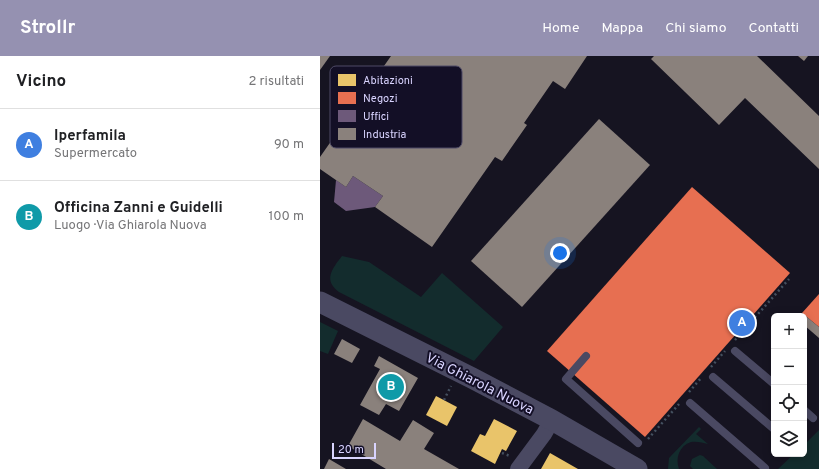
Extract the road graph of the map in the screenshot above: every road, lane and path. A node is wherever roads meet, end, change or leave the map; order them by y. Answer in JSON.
{"nodes":[{"id":1,"x":788,"y":279,"type":"dead end"},
{"id":2,"x":320,"y":302,"type":"edge"},
{"id":3,"x":734,"y":347,"type":"joint"},
{"id":4,"x":727,"y":349,"type":"dead end"},
{"id":5,"x":586,"y":356,"type":"dead end"},
{"id":6,"x":713,"y":377,"type":"dead end"},
{"id":7,"x":771,"y":381,"type":"edge"},
{"id":8,"x":453,"y":382,"type":"dead end"},
{"id":9,"x":686,"y":395,"type":"dead end"},
{"id":10,"x":444,"y":400,"type":"dead end"},
{"id":11,"x":682,"y":400,"type":"dead end"},
{"id":12,"x":690,"y":403,"type":"dead end"},
{"id":13,"x":807,"y":413,"type":"edge"},
{"id":14,"x":813,"y":418,"type":"dead end"},
{"id":15,"x":552,"y":420,"type":"junction"},
{"id":16,"x":771,"y":426,"type":"edge"},
{"id":17,"x":648,"y":439,"type":"dead end"},
{"id":18,"x":638,"y":443,"type":"dead end"},
{"id":19,"x":765,"y":468,"type":"edge"},
{"id":20,"x":518,"y":469,"type":"edge"},
{"id":21,"x":637,"y":469,"type":"edge"}],
"edges":[{"from":1,"to":3,"type":"path"},
{"from":2,"to":15,"type":"street","name":"Via Ghiarola Nuova"},
{"from":3,"to":7,"type":"lane"},
{"from":4,"to":9,"type":"path"},
{"from":5,"to":18,"type":"lane"},
{"from":6,"to":16,"type":"lane"},
{"from":8,"to":10,"type":"path"},
{"from":11,"to":17,"type":"path"},
{"from":12,"to":19,"type":"lane"},
{"from":13,"to":14,"type":"lane"},
{"from":15,"to":20,"type":"street"},
{"from":15,"to":21,"type":"street","name":"Via Ghiarola Nuova"}]}
